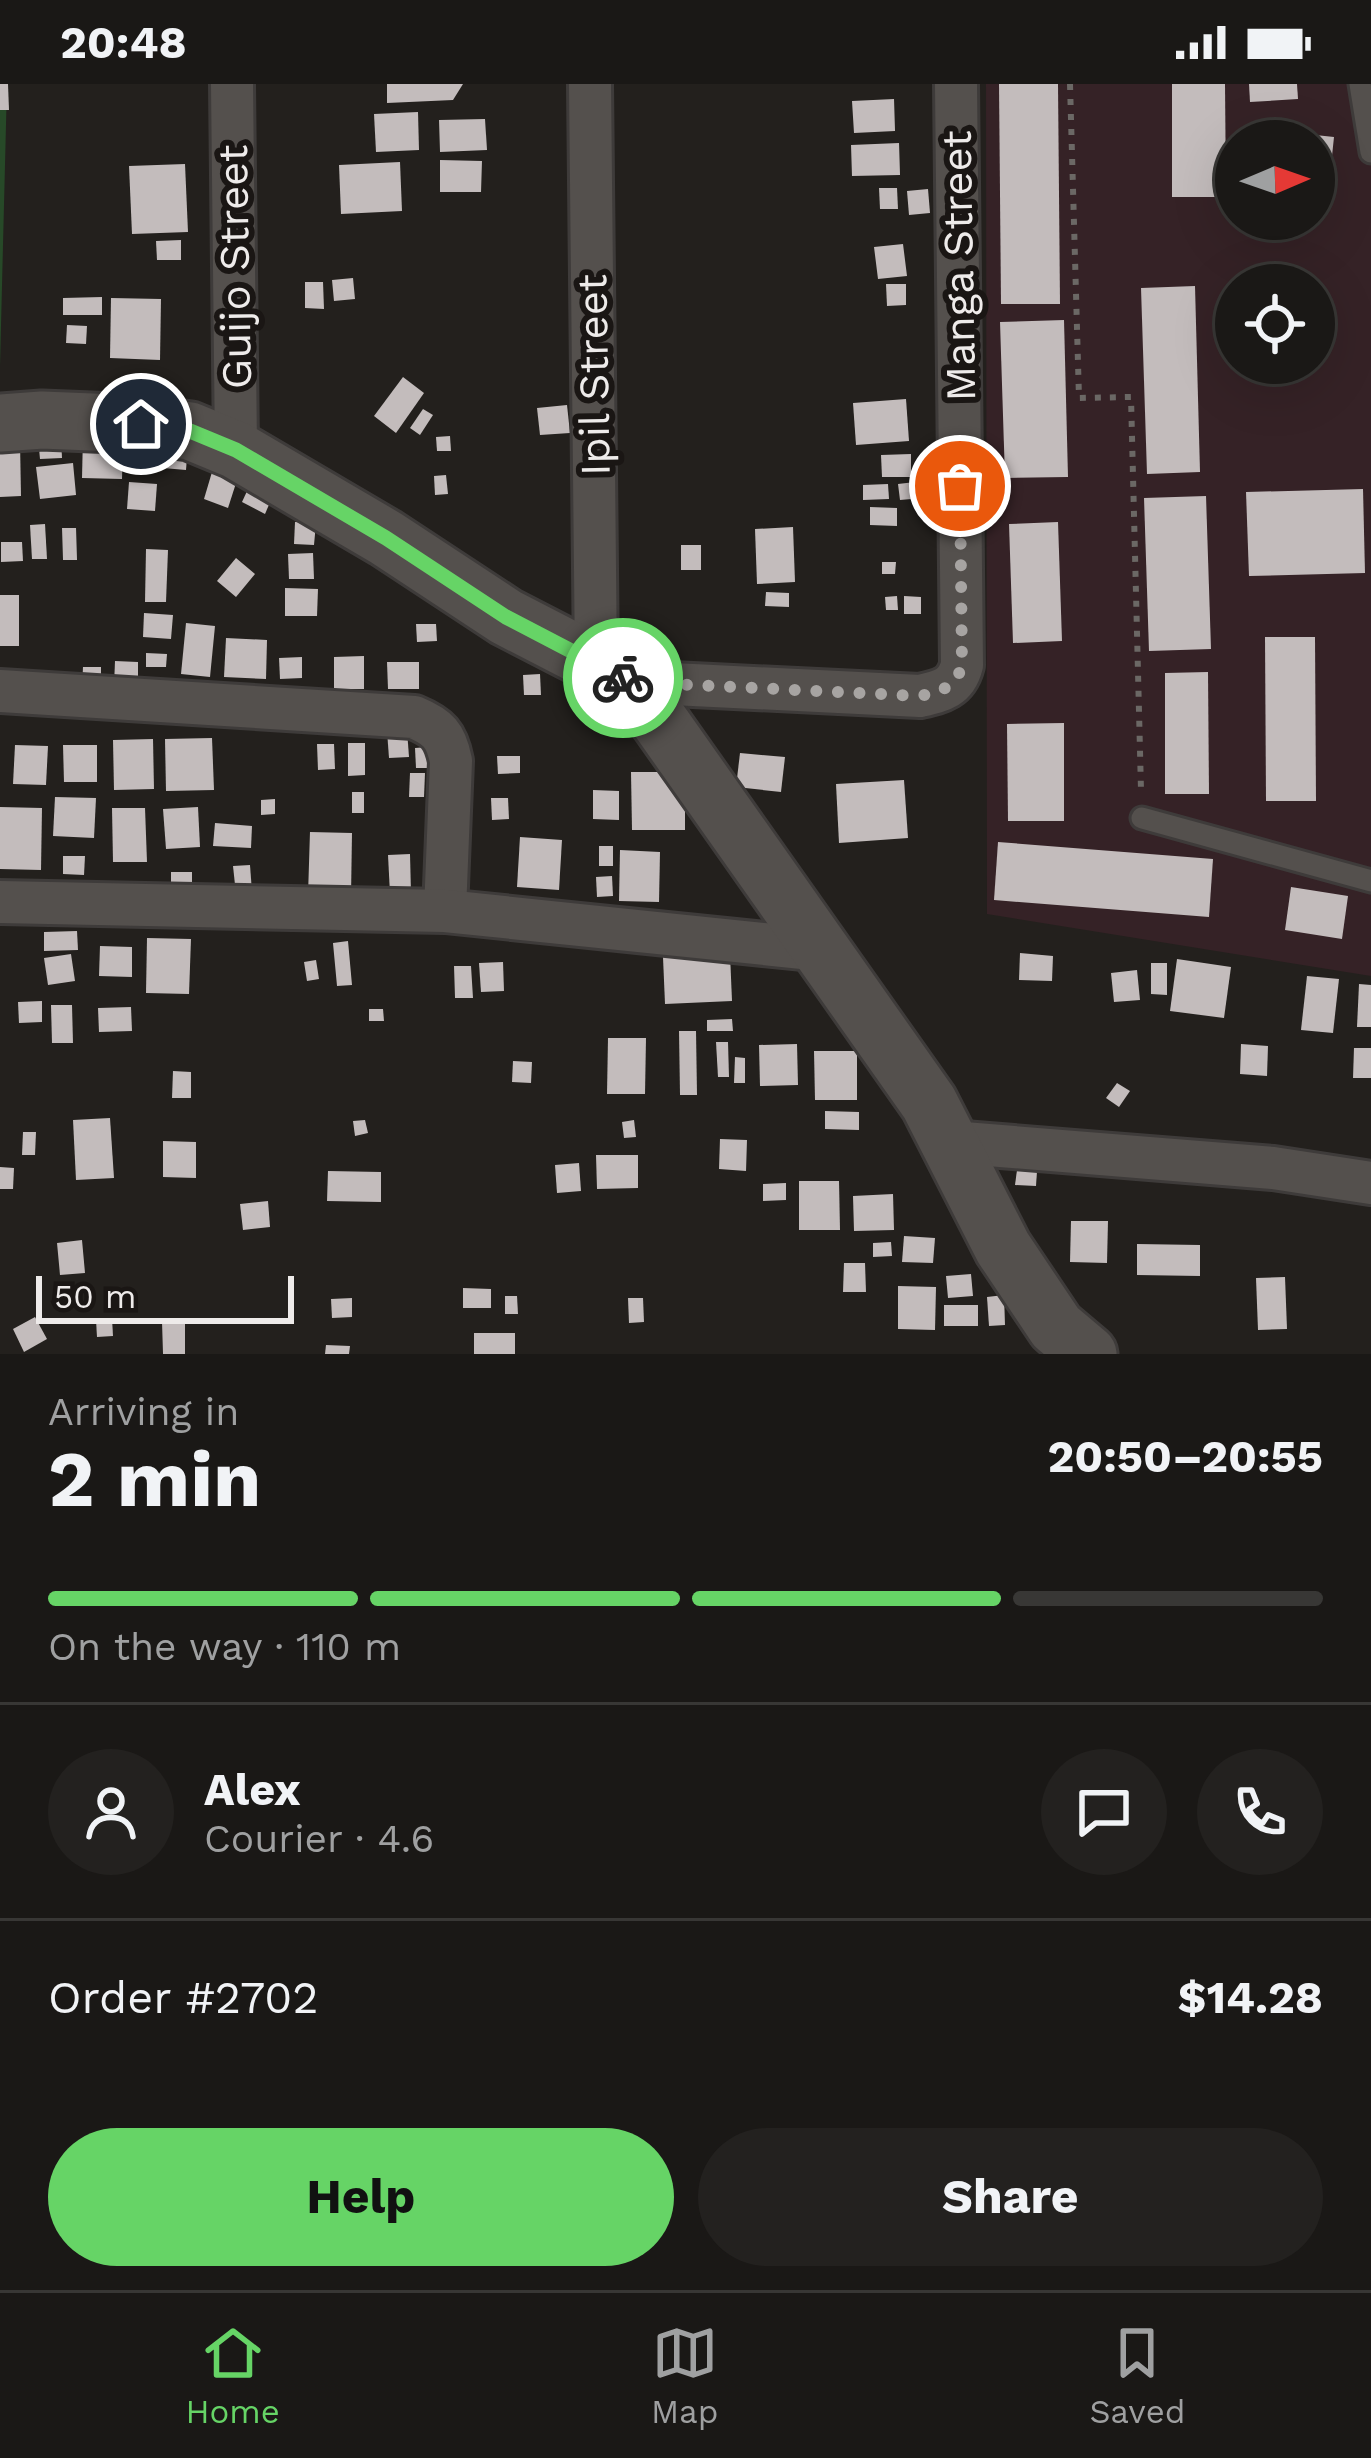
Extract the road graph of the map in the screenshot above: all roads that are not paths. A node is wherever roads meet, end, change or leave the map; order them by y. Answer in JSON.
{"nodes":[{"id":1,"x":232,"y":84,"type":"edge"},
{"id":2,"x":590,"y":84,"type":"edge"},
{"id":3,"x":956,"y":84,"type":"edge"},
{"id":4,"x":1360,"y":84,"type":"edge"},
{"id":5,"x":1371,"y":152,"type":"edge"},
{"id":6,"x":0,"y":423,"type":"edge"},
{"id":7,"x":236,"y":450,"type":"junction"},
{"id":8,"x":614,"y":673,"type":"junction"},
{"id":9,"x":0,"y":691,"type":"edge"},
{"id":10,"x":1142,"y":818,"type":"road end"},
{"id":11,"x":1371,"y":881,"type":"edge"},
{"id":12,"x":0,"y":902,"type":"edge"},
{"id":13,"x":446,"y":911,"type":"junction"},
{"id":14,"x":822,"y":950,"type":"junction"},
{"id":15,"x":951,"y":1142,"type":"junction"},
{"id":16,"x":1371,"y":1183,"type":"edge"},
{"id":17,"x":1088,"y":1354,"type":"edge"}],
"edges":[{"from":1,"to":7,"type":"street","name":"Guijo Street"},
{"from":2,"to":8,"type":"street","name":"Ipil Street"},
{"from":3,"to":8,"type":"street","name":"Manga Street"},
{"from":4,"to":5,"type":"lane"},
{"from":6,"to":7,"type":"street"},
{"from":7,"to":8,"type":"street"},
{"from":8,"to":14,"type":"street"},
{"from":9,"to":13,"type":"street"},
{"from":10,"to":11,"type":"lane"},
{"from":12,"to":13,"type":"street"},
{"from":13,"to":14,"type":"street"},
{"from":14,"to":15,"type":"street"},
{"from":15,"to":16,"type":"street"},
{"from":15,"to":17,"type":"street"}]}
